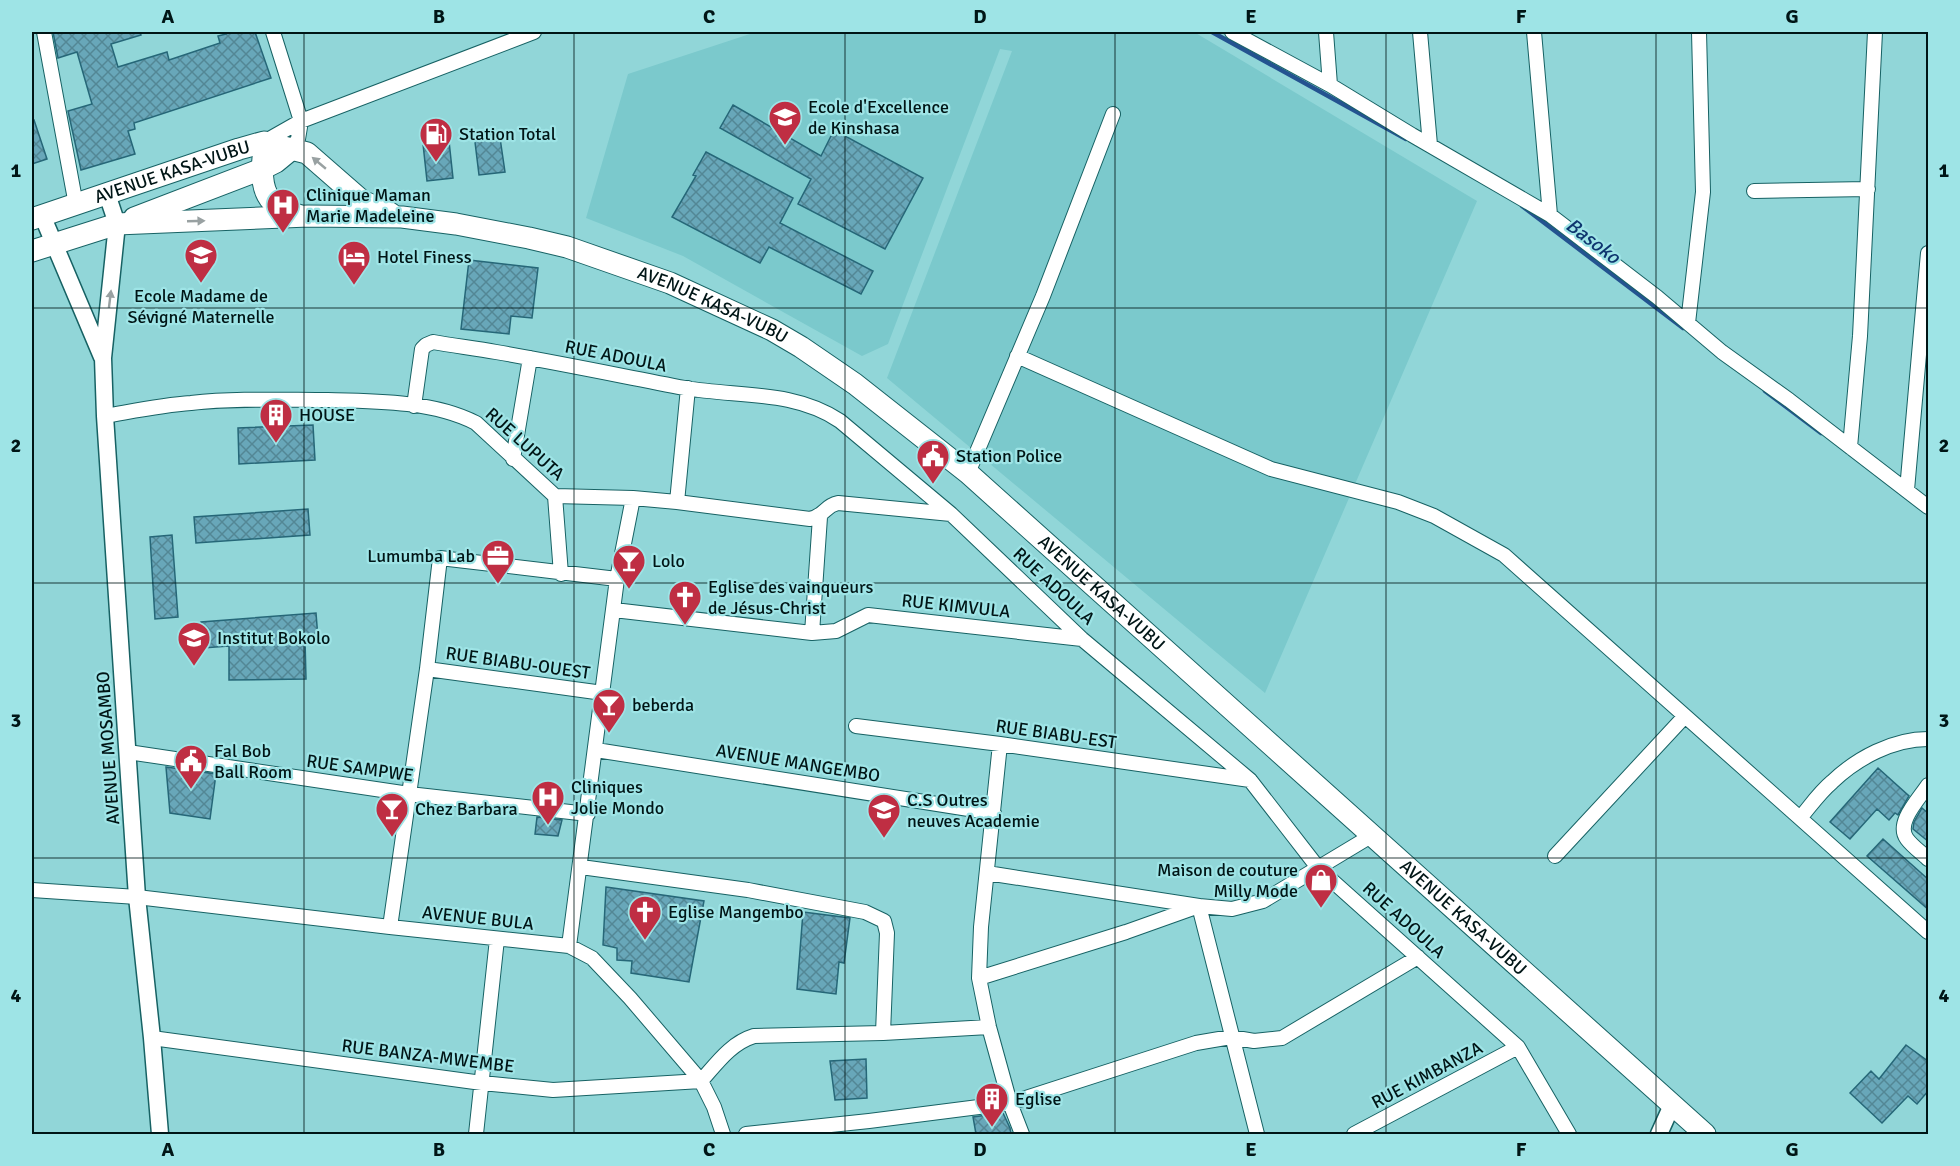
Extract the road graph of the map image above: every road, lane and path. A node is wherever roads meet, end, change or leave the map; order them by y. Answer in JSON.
{"nodes":[{"id":1,"x":44,"y":32,"type":"edge"},
{"id":2,"x":273,"y":32,"type":"edge"},
{"id":3,"x":534,"y":32,"type":"edge"},
{"id":4,"x":1232,"y":32,"type":"edge"},
{"id":5,"x":1326,"y":32,"type":"edge"},
{"id":6,"x":1420,"y":32,"type":"edge"},
{"id":7,"x":1534,"y":32,"type":"edge"},
{"id":8,"x":1699,"y":32,"type":"edge"},
{"id":9,"x":1875,"y":32,"type":"edge"},
{"id":10,"x":1330,"y":85,"type":"junction"},
{"id":11,"x":1113,"y":114,"type":"dead end"},
{"id":12,"x":301,"y":121,"type":"junction"},
{"id":13,"x":264,"y":142,"type":"junction"},
{"id":14,"x":1430,"y":146,"type":"junction"},
{"id":15,"x":293,"y":148,"type":"junction"},
{"id":16,"x":262,"y":169,"type":"junction"},
{"id":17,"x":1868,"y":189,"type":"junction"},
{"id":18,"x":1754,"y":192,"type":"dead end"},
{"id":19,"x":106,"y":194,"type":"junction"},
{"id":20,"x":76,"y":205,"type":"junction"},
{"id":21,"x":1550,"y":215,"type":"junction"},
{"id":22,"x":308,"y":216,"type":"junction"},
{"id":23,"x":37,"y":217,"type":"edge"},
{"id":24,"x":402,"y":217,"type":"junction"},
{"id":25,"x":117,"y":224,"type":"junction"},
{"id":26,"x":55,"y":244,"type":"junction"},
{"id":27,"x":32,"y":251,"type":"edge"},
{"id":28,"x":1929,"y":253,"type":"edge"},
{"id":29,"x":1688,"y":323,"type":"junction"},
{"id":30,"x":1017,"y":356,"type":"junction"},
{"id":31,"x":103,"y":357,"type":"junction"},
{"id":32,"x":530,"y":358,"type":"junction"},
{"id":33,"x":688,"y":388,"type":"junction"},
{"id":34,"x":414,"y":406,"type":"junction"},
{"id":35,"x":105,"y":416,"type":"junction"},
{"id":36,"x":1850,"y":447,"type":"junction"},
{"id":37,"x":513,"y":459,"type":"junction"},
{"id":38,"x":968,"y":473,"type":"junction"},
{"id":39,"x":1907,"y":490,"type":"junction"},
{"id":40,"x":555,"y":496,"type":"junction"},
{"id":41,"x":633,"y":498,"type":"junction"},
{"id":42,"x":677,"y":502,"type":"junction"},
{"id":43,"x":1929,"y":507,"type":"edge"},
{"id":44,"x":951,"y":514,"type":"junction"},
{"id":45,"x":820,"y":517,"type":"junction"},
{"id":46,"x":561,"y":574,"type":"junction"},
{"id":47,"x":617,"y":579,"type":"junction"},
{"id":48,"x":614,"y":610,"type":"junction"},
{"id":49,"x":812,"y":633,"type":"junction"},
{"id":50,"x":1083,"y":639,"type":"junction"},
{"id":51,"x":427,"y":669,"type":"junction"},
{"id":52,"x":603,"y":693,"type":"junction"},
{"id":53,"x":1685,"y":716,"type":"junction"},
{"id":54,"x":856,"y":726,"type":"dead end"},
{"id":55,"x":1929,"y":739,"type":"edge"},
{"id":56,"x":1000,"y":744,"type":"junction"},
{"id":57,"x":596,"y":750,"type":"junction"},
{"id":58,"x":128,"y":752,"type":"junction"},
{"id":59,"x":1250,"y":780,"type":"junction"},
{"id":60,"x":1929,"y":785,"type":"edge"},
{"id":61,"x":409,"y":794,"type":"junction"},
{"id":62,"x":994,"y":813,"type":"junction"},
{"id":63,"x":588,"y":814,"type":"junction"},
{"id":64,"x":1801,"y":817,"type":"junction"},
{"id":65,"x":1371,"y":836,"type":"junction"},
{"id":66,"x":1555,"y":856,"type":"dead end"},
{"id":67,"x":1929,"y":859,"type":"edge"},
{"id":68,"x":581,"y":867,"type":"junction"},
{"id":69,"x":1319,"y":869,"type":"junction"},
{"id":70,"x":987,"y":873,"type":"junction"},
{"id":71,"x":32,"y":890,"type":"edge"},
{"id":72,"x":137,"y":897,"type":"junction"},
{"id":73,"x":1199,"y":906,"type":"junction"},
{"id":74,"x":390,"y":927,"type":"junction"},
{"id":75,"x":1929,"y":932,"type":"edge"},
{"id":76,"x":497,"y":939,"type":"junction"},
{"id":77,"x":569,"y":946,"type":"junction"},
{"id":78,"x":1418,"y":957,"type":"junction"},
{"id":79,"x":979,"y":978,"type":"junction"},
{"id":80,"x":989,"y":1027,"type":"junction"},
{"id":81,"x":883,"y":1033,"type":"junction"},
{"id":82,"x":1231,"y":1037,"type":"junction"},
{"id":83,"x":152,"y":1038,"type":"junction"},
{"id":84,"x":1518,"y":1047,"type":"junction"},
{"id":85,"x":701,"y":1081,"type":"junction"},
{"id":86,"x":482,"y":1083,"type":"junction"},
{"id":87,"x":1010,"y":1103,"type":"junction"},
{"id":88,"x":1672,"y":1105,"type":"junction"},
{"id":89,"x":160,"y":1134,"type":"edge"},
{"id":90,"x":476,"y":1134,"type":"edge"},
{"id":91,"x":723,"y":1134,"type":"edge"},
{"id":92,"x":746,"y":1134,"type":"edge"},
{"id":93,"x":1022,"y":1134,"type":"edge"},
{"id":94,"x":1257,"y":1134,"type":"edge"},
{"id":95,"x":1354,"y":1134,"type":"edge"},
{"id":96,"x":1569,"y":1134,"type":"edge"},
{"id":97,"x":1659,"y":1134,"type":"edge"},
{"id":98,"x":1705,"y":1134,"type":"edge"}],
"edges":[{"from":1,"to":20,"type":"street"},
{"from":2,"to":12,"type":"street"},
{"from":3,"to":12,"type":"street"},
{"from":4,"to":10,"type":"street"},
{"from":5,"to":10,"type":"street"},
{"from":6,"to":14,"type":"street"},
{"from":7,"to":21,"type":"street"},
{"from":8,"to":29,"type":"street"},
{"from":9,"to":17,"type":"street"},
{"from":10,"to":14,"type":"street"},
{"from":11,"to":30,"type":"street"},
{"from":12,"to":13,"type":"street"},
{"from":12,"to":15,"type":"street"},
{"from":13,"to":15,"type":"main road","name":"AVENUE KASA-VUBU"},
{"from":13,"to":16,"type":"main road"},
{"from":13,"to":19,"type":"main road","name":"AVENUE KASA-VUBU"},
{"from":14,"to":21,"type":"street"},
{"from":15,"to":16,"type":"main road"},
{"from":24,"to":15,"type":"main road","name":"AVENUE KASA-VUBU","one_way":true},
{"from":16,"to":22,"type":"main road"},
{"from":16,"to":25,"type":"main road"},
{"from":17,"to":18,"type":"street"},
{"from":17,"to":36,"type":"street"},
{"from":19,"to":20,"type":"main road","name":"AVENUE KASA-VUBU"},
{"from":19,"to":25,"type":"street","name":"AVENUE MOSAMBO"},
{"from":20,"to":23,"type":"main road","name":"AVENUE KASA-VUBU"},
{"from":21,"to":29,"type":"street"},
{"from":22,"to":24,"type":"main road","name":"AVENUE KASA-VUBU"},
{"from":25,"to":22,"type":"main road","name":"AVENUE KASA-VUBU","one_way":true},
{"from":23,"to":26,"type":"street","name":"AVENUE MOSAMBO"},
{"from":24,"to":38,"type":"main road","name":"AVENUE KASA-VUBU"},
{"from":25,"to":26,"type":"main road","name":"AVENUE KASA-VUBU"},
{"from":31,"to":25,"type":"street","name":"AVENUE MOSAMBO","one_way":true},
{"from":26,"to":27,"type":"main road","name":"AVENUE KASA-VUBU"},
{"from":26,"to":31,"type":"street","name":"AVENUE MOSAMBO"},
{"from":28,"to":39,"type":"street"},
{"from":29,"to":36,"type":"street"},
{"from":30,"to":38,"type":"street"},
{"from":30,"to":53,"type":"street"},
{"from":31,"to":35,"type":"street","name":"AVENUE MOSAMBO"},
{"from":32,"to":33,"type":"street","name":"RUE ADOULA"},
{"from":32,"to":34,"type":"street","name":"RUE ADOULA"},
{"from":32,"to":37,"type":"street"},
{"from":33,"to":42,"type":"street"},
{"from":33,"to":44,"type":"street","name":"RUE ADOULA"},
{"from":34,"to":35,"type":"street","name":"RUE LUPUTA"},
{"from":34,"to":37,"type":"street","name":"RUE LUPUTA"},
{"from":35,"to":58,"type":"street","name":"AVENUE MOSAMBO"},
{"from":36,"to":39,"type":"street"},
{"from":37,"to":40,"type":"street","name":"RUE LUPUTA"},
{"from":38,"to":65,"type":"main road","name":"AVENUE KASA-VUBU"},
{"from":39,"to":43,"type":"street"},
{"from":40,"to":41,"type":"street","name":"RUE LUPUTA"},
{"from":40,"to":46,"type":"street"},
{"from":41,"to":42,"type":"street","name":"RUE LUPUTA"},
{"from":41,"to":47,"type":"street"},
{"from":42,"to":45,"type":"street","name":"RUE LUPUTA"},
{"from":44,"to":45,"type":"street"},
{"from":44,"to":50,"type":"street","name":"RUE ADOULA"},
{"from":45,"to":49,"type":"street"},
{"from":46,"to":47,"type":"street"},
{"from":46,"to":51,"type":"street"},
{"from":47,"to":48,"type":"street"},
{"from":48,"to":49,"type":"street","name":"RUE KIMVULA"},
{"from":48,"to":52,"type":"street"},
{"from":49,"to":50,"type":"street","name":"RUE KIMVULA"},
{"from":50,"to":59,"type":"street","name":"RUE ADOULA"},
{"from":51,"to":52,"type":"street","name":"RUE BIABU-OUEST"},
{"from":51,"to":61,"type":"street"},
{"from":52,"to":57,"type":"street"},
{"from":53,"to":64,"type":"street"},
{"from":53,"to":66,"type":"street"},
{"from":54,"to":56,"type":"street","name":"RUE BIABU-EST"},
{"from":55,"to":64,"type":"street"},
{"from":56,"to":59,"type":"street","name":"RUE BIABU-EST"},
{"from":56,"to":62,"type":"street"},
{"from":57,"to":62,"type":"street","name":"AVENUE MANGEMBO"},
{"from":57,"to":63,"type":"street"},
{"from":58,"to":61,"type":"street","name":"RUE SAMPWE"},
{"from":58,"to":72,"type":"street","name":"AVENUE MOSAMBO"},
{"from":59,"to":69,"type":"street","name":"RUE ADOULA"},
{"from":60,"to":67,"type":"street"},
{"from":61,"to":63,"type":"street","name":"RUE SAMPWE"},
{"from":61,"to":74,"type":"street"},
{"from":62,"to":70,"type":"street"},
{"from":63,"to":68,"type":"street"},
{"from":64,"to":75,"type":"street"},
{"from":65,"to":69,"type":"street"},
{"from":65,"to":88,"type":"main road","name":"AVENUE KASA-VUBU"},
{"from":68,"to":77,"type":"street"},
{"from":68,"to":81,"type":"street"},
{"from":69,"to":73,"type":"street"},
{"from":69,"to":78,"type":"street","name":"RUE ADOULA"},
{"from":70,"to":73,"type":"street"},
{"from":70,"to":79,"type":"street"},
{"from":71,"to":72,"type":"street","name":"AVENUE BULA"},
{"from":72,"to":74,"type":"street","name":"AVENUE BULA"},
{"from":72,"to":83,"type":"street","name":"AVENUE MOSAMBO"},
{"from":73,"to":79,"type":"street"},
{"from":73,"to":82,"type":"street"},
{"from":74,"to":76,"type":"street","name":"AVENUE BULA"},
{"from":76,"to":77,"type":"street","name":"AVENUE BULA"},
{"from":76,"to":86,"type":"street"},
{"from":77,"to":85,"type":"street","name":"AVENUE BULA"},
{"from":78,"to":82,"type":"street"},
{"from":78,"to":84,"type":"street","name":"RUE ADOULA"},
{"from":79,"to":80,"type":"street"},
{"from":80,"to":81,"type":"street"},
{"from":80,"to":87,"type":"street"},
{"from":81,"to":85,"type":"street"},
{"from":82,"to":87,"type":"street"},
{"from":82,"to":94,"type":"street"},
{"from":83,"to":86,"type":"street","name":"RUE BANZA-MWEMBE"},
{"from":83,"to":89,"type":"street","name":"AVENUE MOSAMBO"},
{"from":84,"to":95,"type":"street","name":"RUE KIMBANZA"},
{"from":84,"to":96,"type":"street","name":"RUE ADOULA"},
{"from":85,"to":86,"type":"street","name":"RUE BANZA-MWEMBE"},
{"from":85,"to":91,"type":"street","name":"AVENUE BULA"},
{"from":86,"to":90,"type":"street"},
{"from":87,"to":92,"type":"street"},
{"from":87,"to":93,"type":"street"},
{"from":88,"to":97,"type":"street"},
{"from":88,"to":98,"type":"main road","name":"AVENUE KASA-VUBU"}]}
